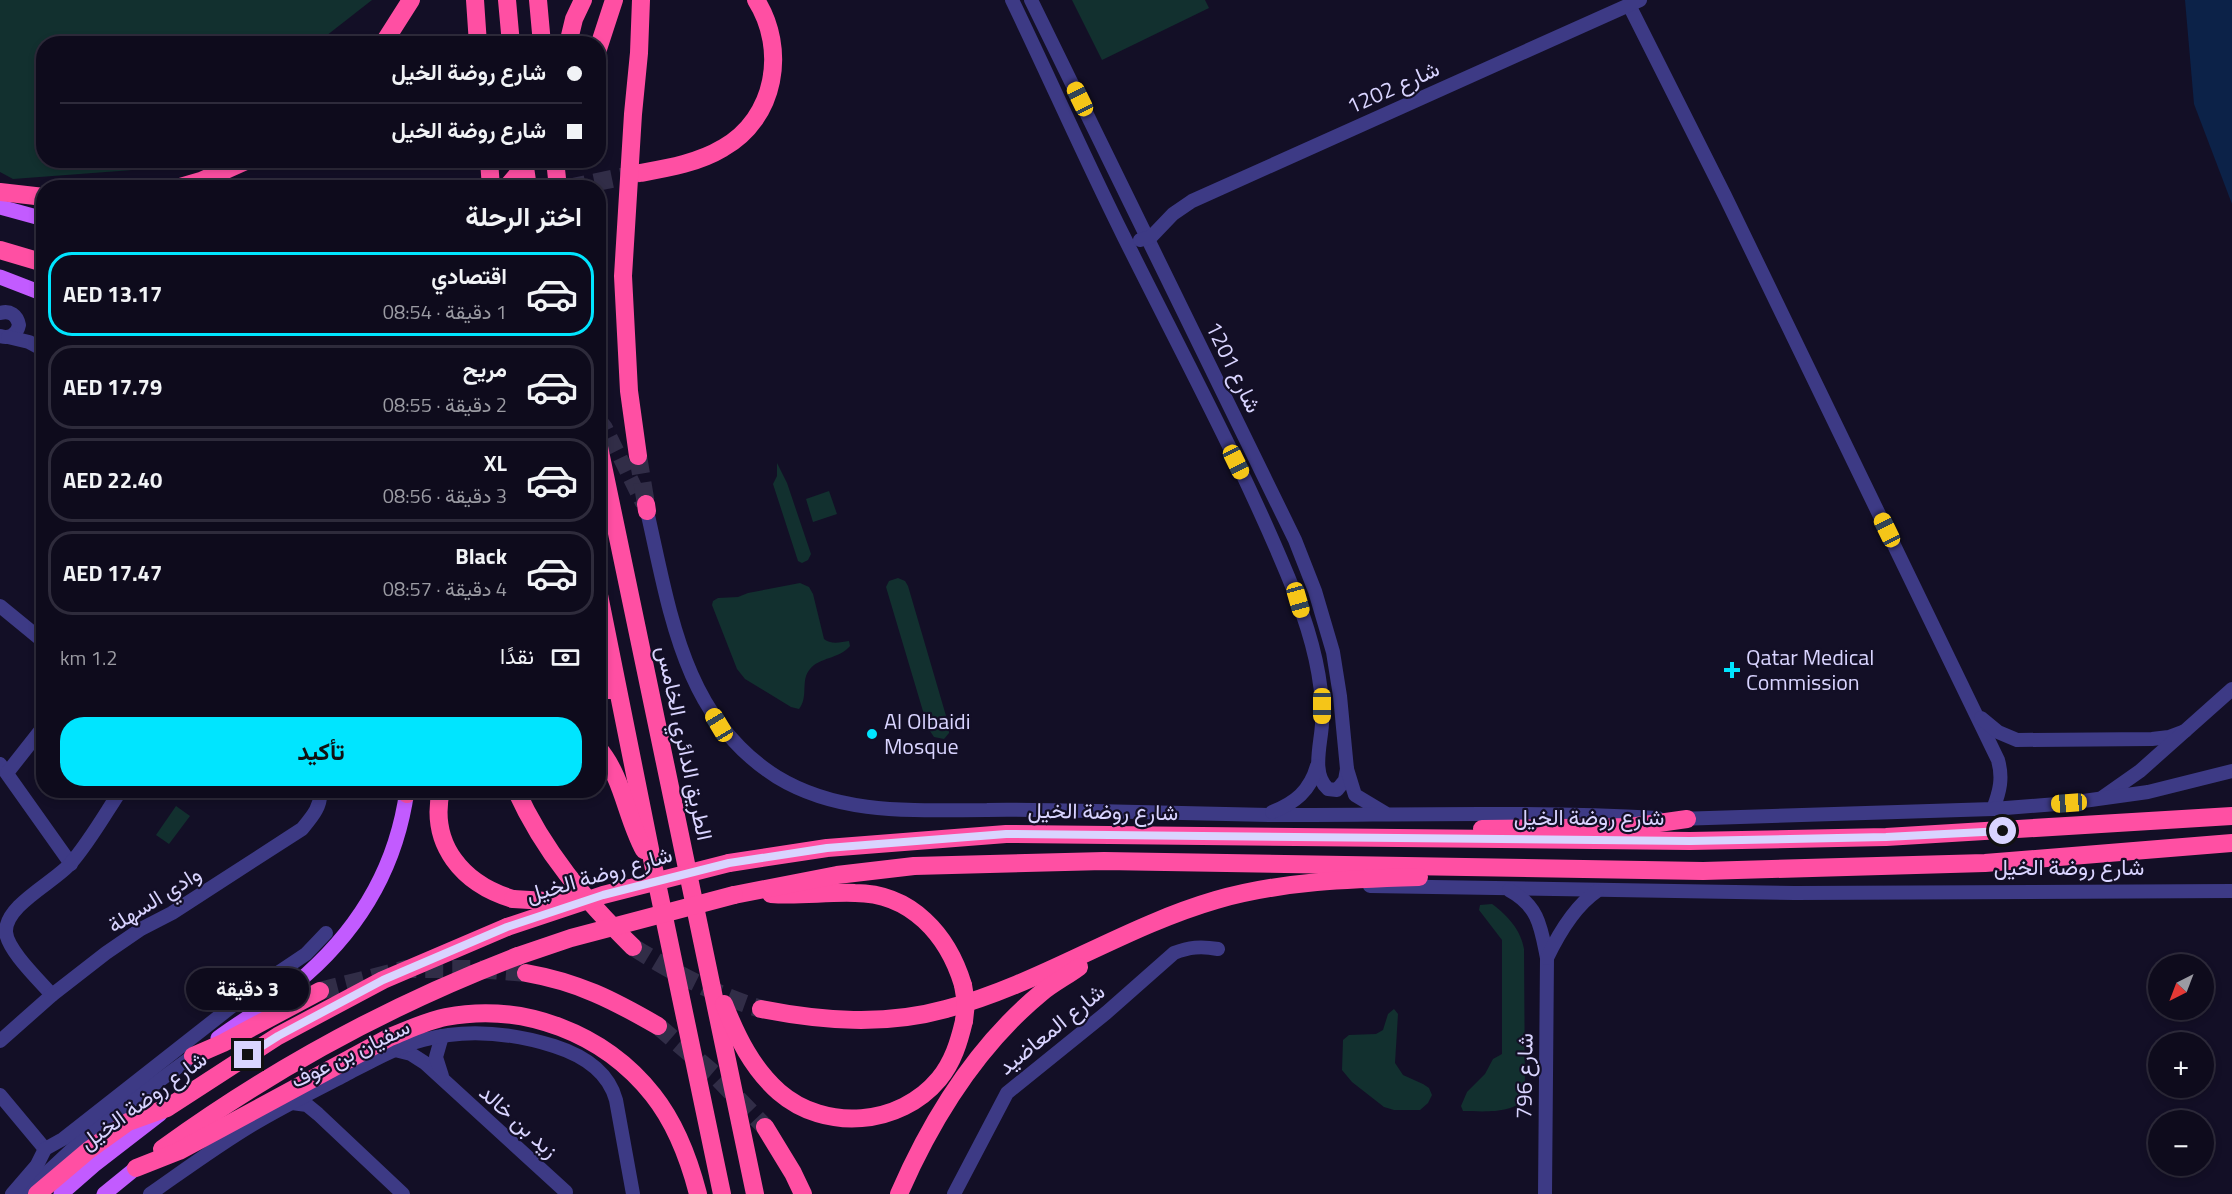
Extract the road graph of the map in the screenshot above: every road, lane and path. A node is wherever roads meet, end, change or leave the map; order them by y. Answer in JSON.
{"nodes":[{"id":1,"x":411,"y":0,"type":"edge"},
{"id":2,"x":475,"y":0,"type":"edge"},
{"id":3,"x":507,"y":0,"type":"edge"},
{"id":4,"x":538,"y":0,"type":"edge"},
{"id":5,"x":583,"y":0,"type":"edge"},
{"id":6,"x":614,"y":0,"type":"edge"},
{"id":7,"x":641,"y":0,"type":"edge"},
{"id":8,"x":756,"y":0,"type":"edge"},
{"id":9,"x":1012,"y":0,"type":"edge"},
{"id":10,"x":1031,"y":0,"type":"edge"},
{"id":11,"x":1635,"y":3,"type":"edge"},
{"id":12,"x":388,"y":36,"type":"edge"},
{"id":13,"x":477,"y":36,"type":"edge"},
{"id":14,"x":510,"y":36,"type":"edge"},
{"id":15,"x":541,"y":36,"type":"edge"},
{"id":16,"x":570,"y":36,"type":"edge"},
{"id":17,"x":602,"y":36,"type":"edge"},
{"id":18,"x":230,"y":168,"type":"edge"},
{"id":19,"x":523,"y":168,"type":"edge"},
{"id":20,"x":640,"y":173,"type":"tunnel mouth"},
{"id":21,"x":203,"y":180,"type":"edge"},
{"id":22,"x":513,"y":180,"type":"edge"},
{"id":23,"x":0,"y":192,"type":"edge"},
{"id":24,"x":36,"y":196,"type":"edge"},
{"id":25,"x":0,"y":207,"type":"edge"},
{"id":26,"x":36,"y":217,"type":"edge"},
{"id":27,"x":1138,"y":220,"type":"junction"},
{"id":28,"x":1167,"y":220,"type":"junction"},
{"id":29,"x":1123,"y":235,"type":"junction"},
{"id":30,"x":1148,"y":239,"type":"junction"},
{"id":31,"x":0,"y":250,"type":"edge"},
{"id":32,"x":36,"y":261,"type":"edge"},
{"id":33,"x":0,"y":277,"type":"edge"},
{"id":34,"x":36,"y":291,"type":"edge"},
{"id":35,"x":0,"y":314,"type":"edge"},
{"id":36,"x":19,"y":325,"type":"junction"},
{"id":37,"x":2,"y":337,"type":"edge"},
{"id":38,"x":36,"y":345,"type":"edge"},
{"id":39,"x":36,"y":347,"type":"edge"},
{"id":40,"x":638,"y":456,"type":"tunnel mouth"},
{"id":41,"x":606,"y":480,"type":"edge"},
{"id":42,"x":645,"y":506,"type":"tunnel mouth"},
{"id":43,"x":0,"y":606,"type":"edge"},
{"id":44,"x":606,"y":629,"type":"edge"},
{"id":45,"x":36,"y":635,"type":"edge"},
{"id":46,"x":606,"y":681,"type":"edge"},
{"id":47,"x":2232,"y":689,"type":"edge"},
{"id":48,"x":1977,"y":715,"type":"junction"},
{"id":49,"x":625,"y":720,"type":"junction"},
{"id":50,"x":2185,"y":731,"type":"junction"},
{"id":51,"x":36,"y":735,"type":"edge"},
{"id":52,"x":1319,"y":759,"type":"junction"},
{"id":53,"x":606,"y":760,"type":"edge"},
{"id":54,"x":4,"y":769,"type":"edge"},
{"id":55,"x":1347,"y":769,"type":"junction"},
{"id":56,"x":2232,"y":771,"type":"edge"},
{"id":57,"x":116,"y":798,"type":"edge"},
{"id":58,"x":321,"y":798,"type":"edge"},
{"id":59,"x":406,"y":798,"type":"edge"},
{"id":60,"x":440,"y":798,"type":"edge"},
{"id":61,"x":521,"y":798,"type":"edge"},
{"id":62,"x":2099,"y":800,"type":"junction"},
{"id":63,"x":1993,"y":809,"type":"junction"},
{"id":64,"x":1264,"y":814,"type":"junction"},
{"id":65,"x":1387,"y":814,"type":"junction"},
{"id":66,"x":2232,"y":816,"type":"edge"},
{"id":67,"x":1687,"y":819,"type":"junction"},
{"id":68,"x":1406,"y":840,"type":"junction"},
{"id":69,"x":2232,"y":843,"type":"edge"},
{"id":70,"x":70,"y":864,"type":"junction"},
{"id":71,"x":1486,"y":866,"type":"junction"},
{"id":72,"x":654,"y":869,"type":"junction"},
{"id":73,"x":1331,"y":882,"type":"junction"},
{"id":74,"x":1507,"y":889,"type":"junction"},
{"id":75,"x":1597,"y":891,"type":"junction"},
{"id":76,"x":2232,"y":891,"type":"edge"},
{"id":77,"x":741,"y":893,"type":"junction"},
{"id":78,"x":603,"y":895,"type":"junction"},
{"id":79,"x":326,"y":933,"type":"dead end"},
{"id":80,"x":1113,"y":941,"type":"junction"},
{"id":81,"x":633,"y":947,"type":"tunnel mouth"},
{"id":82,"x":1218,"y":948,"type":"dead end"},
{"id":83,"x":706,"y":958,"type":"junction"},
{"id":84,"x":1547,"y":958,"type":"junction"},
{"id":85,"x":526,"y":973,"type":"tunnel mouth"},
{"id":86,"x":320,"y":991,"type":"tunnel mouth"},
{"id":87,"x":52,"y":995,"type":"junction"},
{"id":88,"x":761,"y":1009,"type":"tunnel mouth"},
{"id":89,"x":658,"y":1026,"type":"tunnel mouth"},
{"id":90,"x":442,"y":1036,"type":"junction"},
{"id":91,"x":0,"y":1041,"type":"edge"},
{"id":92,"x":395,"y":1050,"type":"junction"},
{"id":93,"x":193,"y":1056,"type":"junction"},
{"id":94,"x":443,"y":1081,"type":"junction"},
{"id":95,"x":322,"y":1087,"type":"junction"},
{"id":96,"x":0,"y":1095,"type":"edge"},
{"id":97,"x":292,"y":1103,"type":"junction"},
{"id":98,"x":167,"y":1108,"type":"junction"},
{"id":99,"x":318,"y":1114,"type":"junction"},
{"id":100,"x":765,"y":1127,"type":"tunnel mouth"},
{"id":101,"x":45,"y":1149,"type":"junction"},
{"id":102,"x":136,"y":1168,"type":"junction"},
{"id":103,"x":566,"y":1192,"type":"dead end"},
{"id":104,"x":12,"y":1194,"type":"edge"},
{"id":105,"x":23,"y":1194,"type":"edge"},
{"id":106,"x":37,"y":1194,"type":"edge"},
{"id":107,"x":61,"y":1194,"type":"edge"},
{"id":108,"x":104,"y":1194,"type":"edge"},
{"id":109,"x":150,"y":1194,"type":"edge"},
{"id":110,"x":403,"y":1194,"type":"edge"},
{"id":111,"x":633,"y":1194,"type":"edge"},
{"id":112,"x":698,"y":1194,"type":"edge"},
{"id":113,"x":722,"y":1194,"type":"edge"},
{"id":114,"x":755,"y":1194,"type":"edge"},
{"id":115,"x":803,"y":1194,"type":"edge"},
{"id":116,"x":898,"y":1194,"type":"edge"},
{"id":117,"x":954,"y":1194,"type":"edge"},
{"id":118,"x":1545,"y":1194,"type":"edge"}],
"edges":[{"from":1,"to":12,"type":"highway"},
{"from":2,"to":13,"type":"highway"},
{"from":3,"to":14,"type":"highway"},
{"from":4,"to":15,"type":"highway"},
{"from":5,"to":16,"type":"highway"},
{"from":6,"to":17,"type":"highway"},
{"from":7,"to":40,"type":"highway"},
{"from":8,"to":20,"type":"highway"},
{"from":9,"to":29,"type":"street","name":"شارع 1201"},
{"from":10,"to":27,"type":"street","name":"شارع 1201"},
{"from":11,"to":28,"type":"street","name":"شارع 1202"},
{"from":11,"to":48,"type":"street"},
{"from":18,"to":21,"type":"highway"},
{"from":19,"to":22,"type":"highway","bridge":true},
{"from":23,"to":24,"type":"highway"},
{"from":25,"to":26,"type":"main road"},
{"from":27,"to":28,"type":"street"},
{"from":27,"to":30,"type":"street","name":"شارع 1201"},
{"from":28,"to":30,"type":"street","name":"شارع 1202"},
{"from":29,"to":30,"type":"street"},
{"from":29,"to":52,"type":"street","name":"شارع 1201"},
{"from":30,"to":55,"type":"street","name":"شارع 1201"},
{"from":31,"to":32,"type":"highway"},
{"from":33,"to":34,"type":"main road"},
{"from":35,"to":36,"type":"street"},
{"from":36,"to":37,"type":"street"},
{"from":36,"to":38,"type":"street"},
{"from":37,"to":39,"type":"street"},
{"from":41,"to":83,"type":"highway","name":"الطريق الدائري الخامس"},
{"from":42,"to":64,"type":"street","name":"شارع روضة الخيل"},
{"from":43,"to":45,"type":"street"},
{"from":44,"to":49,"type":"highway"},
{"from":46,"to":49,"type":"highway"},
{"from":47,"to":50,"type":"street"},
{"from":48,"to":50,"type":"street"},
{"from":48,"to":63,"type":"street"},
{"from":49,"to":72,"type":"highway"},
{"from":50,"to":62,"type":"street"},
{"from":51,"to":54,"type":"street"},
{"from":52,"to":55,"type":"street","name":"شارع 1201"},
{"from":52,"to":64,"type":"street","name":"شارع 1201"},
{"from":53,"to":72,"type":"highway"},
{"from":54,"to":70,"type":"street"},
{"from":55,"to":65,"type":"street","name":"شارع 1201"},
{"from":56,"to":62,"type":"street","name":"شارع روضة الخيل"},
{"from":57,"to":70,"type":"street"},
{"from":58,"to":87,"type":"street","name":"وادي السهلة"},
{"from":59,"to":93,"type":"main road"},
{"from":60,"to":78,"type":"highway","bridge":true},
{"from":61,"to":81,"type":"highway"},
{"from":62,"to":63,"type":"street","name":"شارع روضة الخيل"},
{"from":63,"to":67,"type":"street","name":"شارع روضة الخيل"},
{"from":64,"to":65,"type":"street","name":"شارع روضة الخيل"},
{"from":65,"to":67,"type":"street","name":"شارع روضة الخيل"},
{"from":66,"to":68,"type":"highway","name":"شارع روضة الخيل"},
{"from":67,"to":68,"type":"highway"},
{"from":68,"to":78,"type":"highway","name":"شارع روضة الخيل","bridge":true},
{"from":69,"to":71,"type":"highway","name":"شارع روضة الخيل"},
{"from":70,"to":87,"type":"street"},
{"from":71,"to":73,"type":"highway"},
{"from":71,"to":77,"type":"highway","name":"شارع روضة الخيل"},
{"from":72,"to":113,"type":"highway"},
{"from":73,"to":74,"type":"street","name":"شارع روضة الخيل"},
{"from":73,"to":80,"type":"highway"},
{"from":74,"to":75,"type":"street","name":"شارع روضة الخيل"},
{"from":74,"to":84,"type":"street","name":"شارع 796"},
{"from":75,"to":76,"type":"street","name":"شارع روضة الخيل"},
{"from":75,"to":84,"type":"street","name":"شارع 796"},
{"from":77,"to":83,"type":"highway","bridge":true},
{"from":77,"to":102,"type":"highway","name":"شارع روضة الخيل","bridge":true},
{"from":78,"to":98,"type":"highway","name":"شارع روضة الخيل","bridge":true},
{"from":79,"to":101,"type":"street","name":"شارع روضة الخيل"},
{"from":80,"to":88,"type":"highway"},
{"from":80,"to":116,"type":"highway"},
{"from":82,"to":117,"type":"street","name":"شارع المعاضيد"},
{"from":83,"to":114,"type":"highway","name":"الطريق الدائري الخامس"},
{"from":84,"to":118,"type":"street","name":"شارع 796"},
{"from":85,"to":89,"type":"highway"},
{"from":86,"to":93,"type":"highway"},
{"from":87,"to":91,"type":"street","name":"وادي السهلة"},
{"from":90,"to":92,"type":"street","name":"سفيان بن عوف"},
{"from":90,"to":94,"type":"street"},
{"from":90,"to":111,"type":"street","name":"سفيان بن عوف"},
{"from":92,"to":94,"type":"street","name":"زيد بن خالد"},
{"from":92,"to":95,"type":"street","name":"سفيان بن عوف"},
{"from":93,"to":105,"type":"street","name":"شارع روضة الخيل"},
{"from":94,"to":103,"type":"street","name":"زيد بن خالد"},
{"from":95,"to":97,"type":"street","name":"سفيان بن عوف"},
{"from":95,"to":99,"type":"street"},
{"from":96,"to":101,"type":"street"},
{"from":97,"to":99,"type":"street"},
{"from":97,"to":109,"type":"street","name":"سفيان بن عوف"},
{"from":98,"to":106,"type":"highway"},
{"from":98,"to":107,"type":"main road","name":"شارع روضة الخيل"},
{"from":99,"to":110,"type":"street"},
{"from":100,"to":115,"type":"highway"},
{"from":101,"to":104,"type":"street","name":"شارع روضة الخيل"},
{"from":102,"to":108,"type":"main road","name":"شارع روضة الخيل"},
{"from":102,"to":112,"type":"highway"}]}
